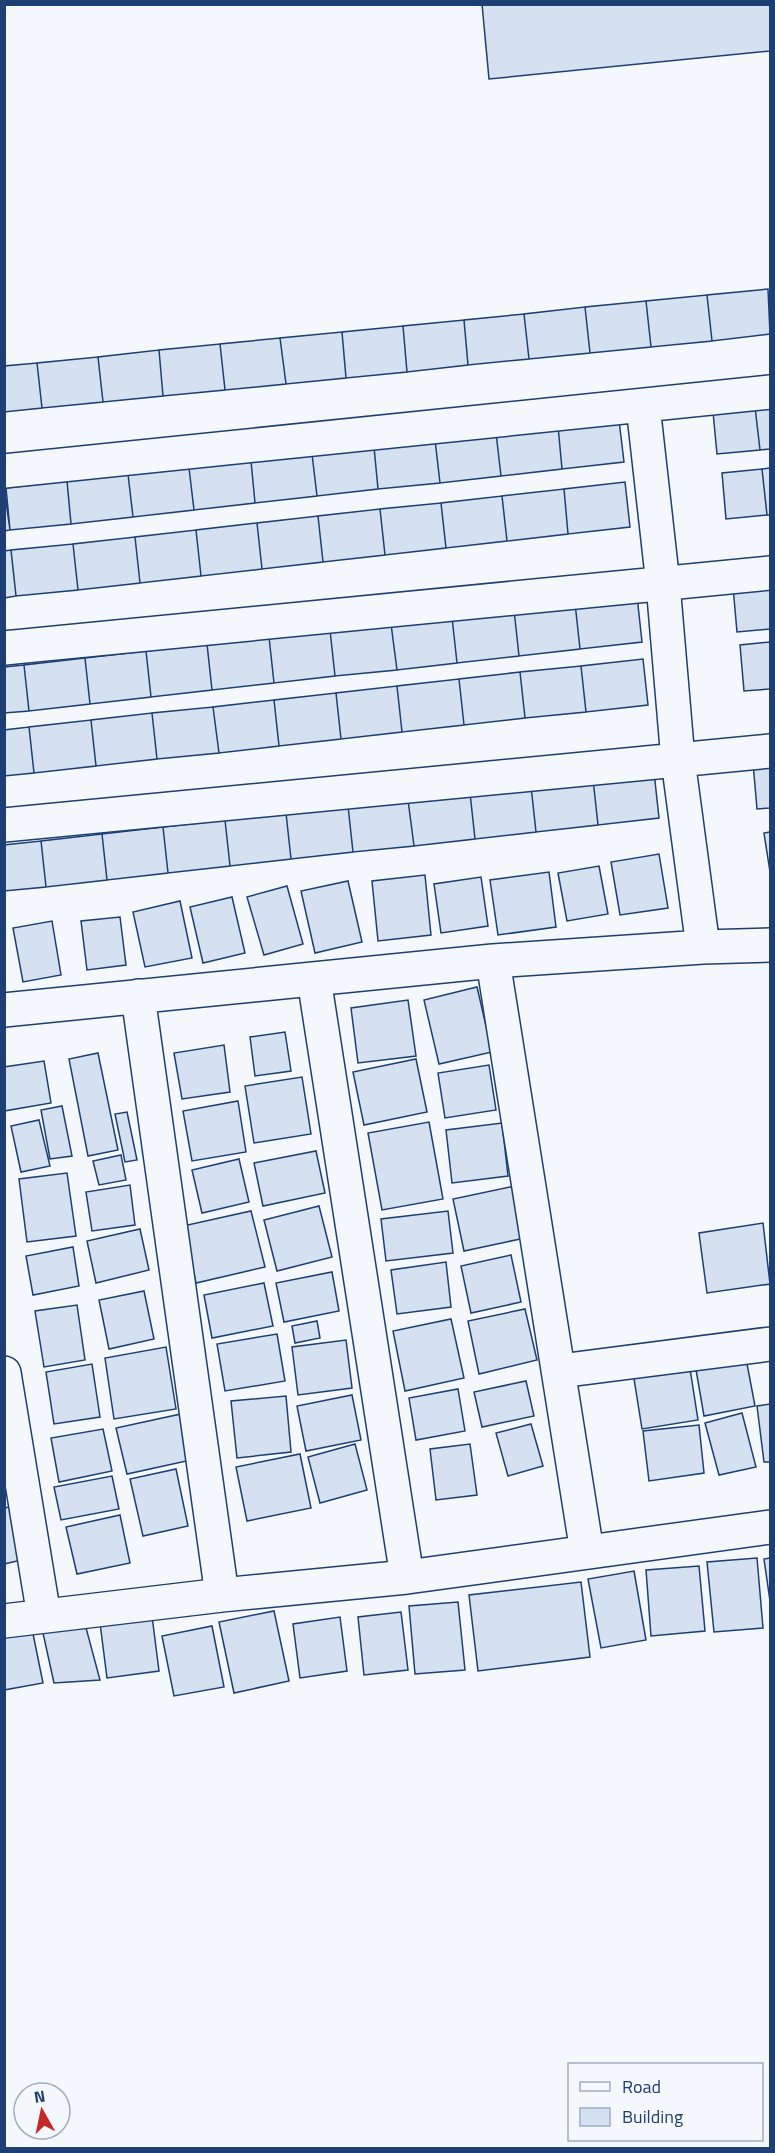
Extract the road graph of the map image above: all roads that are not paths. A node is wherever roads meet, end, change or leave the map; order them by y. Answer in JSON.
{"nodes":[{"id":1,"x":771,"y":392,"type":"edge"},
{"id":2,"x":643,"y":406,"type":"junction"},
{"id":3,"x":4,"y":471,"type":"edge"},
{"id":4,"x":771,"y":573,"type":"edge"},
{"id":5,"x":663,"y":584,"type":"junction"},
{"id":6,"x":4,"y":648,"type":"edge"},
{"id":7,"x":771,"y":751,"type":"edge"},
{"id":8,"x":678,"y":760,"type":"junction"},
{"id":9,"x":4,"y":825,"type":"edge"},
{"id":10,"x":771,"y":945,"type":"edge"},
{"id":11,"x":703,"y":947,"type":"junction"},
{"id":12,"x":493,"y":961,"type":"junction"},
{"id":13,"x":314,"y":979,"type":"junction"},
{"id":14,"x":138,"y":996,"type":"junction"},
{"id":15,"x":4,"y":1010,"type":"edge"},
{"id":16,"x":771,"y":1344,"type":"edge"},
{"id":17,"x":560,"y":1371,"type":"junction"},
{"id":18,"x":4,"y":1373,"type":"edge"},
{"id":19,"x":8,"y":1420,"type":"edge"},
{"id":20,"x":771,"y":1527,"type":"edge"},
{"id":21,"x":587,"y":1552,"type":"junction"},
{"id":22,"x":407,"y":1577,"type":"junction"},
{"id":23,"x":222,"y":1595,"type":"junction"},
{"id":24,"x":44,"y":1616,"type":"junction"},
{"id":25,"x":4,"y":1621,"type":"edge"}],
"edges":[{"from":1,"to":2,"type":"street"},
{"from":2,"to":3,"type":"street"},
{"from":2,"to":5,"type":"street"},
{"from":4,"to":5,"type":"street"},
{"from":5,"to":6,"type":"street"},
{"from":5,"to":8,"type":"street"},
{"from":7,"to":8,"type":"street"},
{"from":8,"to":9,"type":"street"},
{"from":8,"to":11,"type":"street"},
{"from":10,"to":11,"type":"street"},
{"from":11,"to":12,"type":"street"},
{"from":12,"to":13,"type":"street"},
{"from":12,"to":17,"type":"street"},
{"from":13,"to":14,"type":"street"},
{"from":13,"to":22,"type":"street"},
{"from":14,"to":15,"type":"street"},
{"from":14,"to":23,"type":"street"},
{"from":16,"to":17,"type":"street"},
{"from":17,"to":21,"type":"street"},
{"from":18,"to":19,"type":"street"},
{"from":19,"to":24,"type":"street"},
{"from":20,"to":21,"type":"street"},
{"from":21,"to":22,"type":"street"},
{"from":22,"to":23,"type":"street"},
{"from":23,"to":24,"type":"street"},
{"from":24,"to":25,"type":"street"}]}
